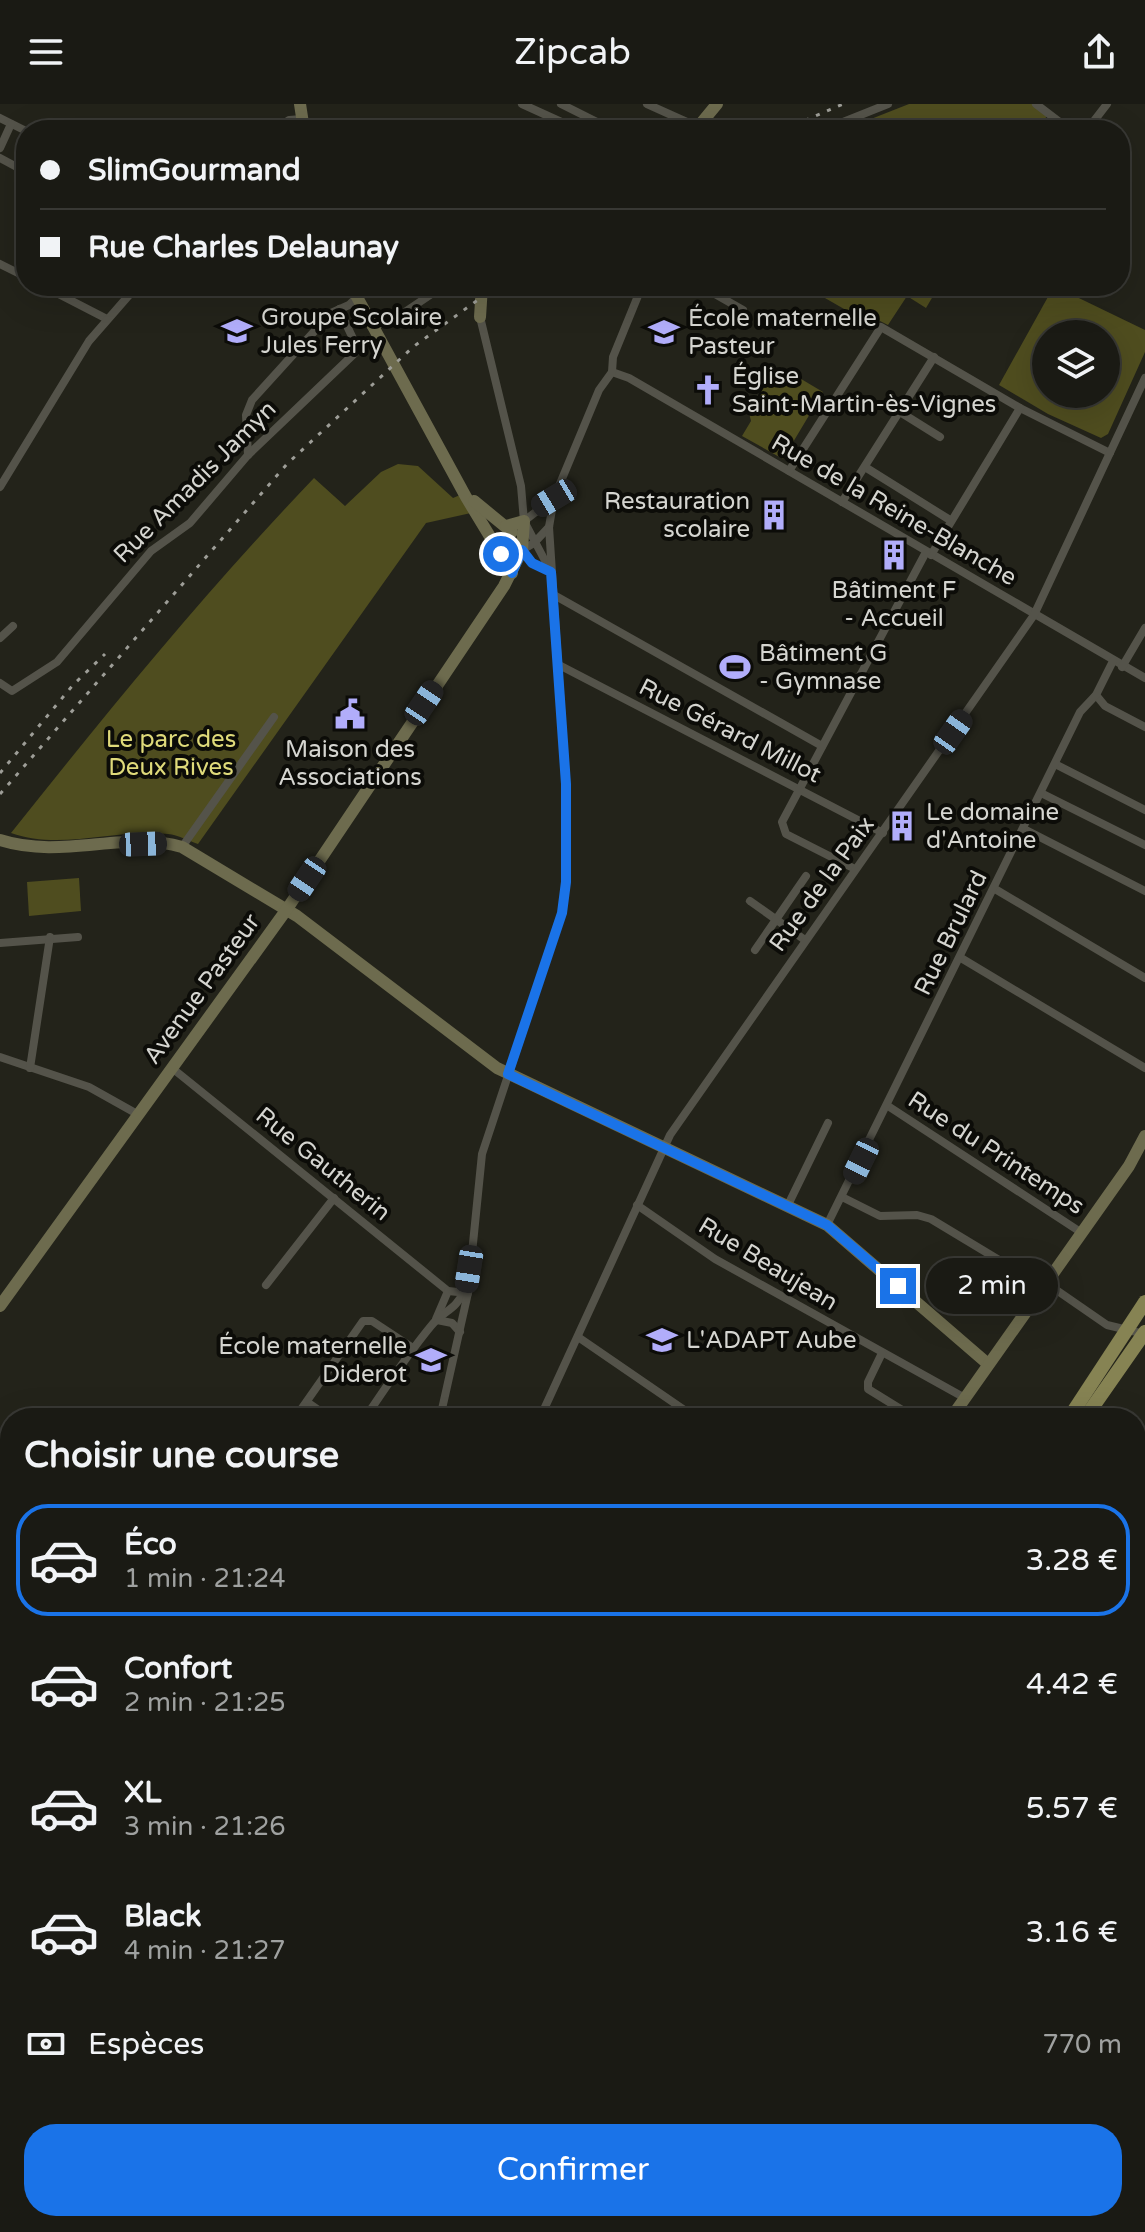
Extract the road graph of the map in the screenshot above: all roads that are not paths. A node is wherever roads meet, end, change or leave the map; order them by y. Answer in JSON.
{"nodes":[{"id":1,"x":522,"y":104,"type":"edge"},
{"id":2,"x":561,"y":104,"type":"edge"},
{"id":3,"x":647,"y":104,"type":"edge"},
{"id":4,"x":717,"y":104,"type":"edge"},
{"id":5,"x":888,"y":104,"type":"edge"},
{"id":6,"x":1036,"y":104,"type":"edge"},
{"id":7,"x":1107,"y":104,"type":"edge"},
{"id":8,"x":0,"y":118,"type":"edge"},
{"id":9,"x":557,"y":120,"type":"edge"},
{"id":10,"x":593,"y":120,"type":"edge"},
{"id":11,"x":678,"y":120,"type":"edge"},
{"id":12,"x":704,"y":120,"type":"edge"},
{"id":13,"x":848,"y":120,"type":"edge"},
{"id":14,"x":1057,"y":120,"type":"edge"},
{"id":15,"x":1095,"y":120,"type":"edge"},
{"id":16,"x":11,"y":124,"type":"junction"},
{"id":17,"x":16,"y":126,"type":"edge"},
{"id":18,"x":0,"y":148,"type":"edge"},
{"id":19,"x":62,"y":296,"type":"edge"},
{"id":20,"x":128,"y":296,"type":"edge"},
{"id":21,"x":350,"y":296,"type":"edge"},
{"id":22,"x":356,"y":296,"type":"edge"},
{"id":23,"x":429,"y":296,"type":"edge"},
{"id":24,"x":481,"y":296,"type":"edge"},
{"id":25,"x":638,"y":296,"type":"edge"},
{"id":26,"x":718,"y":296,"type":"edge"},
{"id":27,"x":339,"y":309,"type":"junction"},
{"id":28,"x":743,"y":310,"type":"dead end"},
{"id":29,"x":480,"y":317,"type":"joint"},
{"id":30,"x":107,"y":319,"type":"junction"},
{"id":31,"x":371,"y":327,"type":"junction"},
{"id":32,"x":934,"y":357,"type":"junction"},
{"id":33,"x":612,"y":372,"type":"junction"},
{"id":34,"x":1145,"y":378,"type":"edge"},
{"id":35,"x":1020,"y":408,"type":"junction"},
{"id":36,"x":900,"y":412,"type":"junction"},
{"id":37,"x":940,"y":437,"type":"dead end"},
{"id":38,"x":1110,"y":453,"type":"junction"},
{"id":39,"x":248,"y":455,"type":"junction"},
{"id":40,"x":865,"y":467,"type":"junction"},
{"id":41,"x":789,"y":471,"type":"junction"},
{"id":42,"x":3,"y":475,"type":"edge"},
{"id":43,"x":458,"y":480,"type":"junction"},
{"id":44,"x":0,"y":487,"type":"edge"},
{"id":45,"x":554,"y":498,"type":"junction"},
{"id":46,"x":842,"y":502,"type":"junction"},
{"id":47,"x":950,"y":520,"type":"junction"},
{"id":48,"x":524,"y":521,"type":"junction"},
{"id":49,"x":506,"y":526,"type":"junction"},
{"id":50,"x":549,"y":527,"type":"junction"},
{"id":51,"x":489,"y":533,"type":"junction"},
{"id":52,"x":534,"y":543,"type":"junction"},
{"id":53,"x":522,"y":550,"type":"junction"},
{"id":54,"x":928,"y":554,"type":"junction"},
{"id":55,"x":551,"y":572,"type":"junction"},
{"id":56,"x":512,"y":573,"type":"junction"},
{"id":57,"x":554,"y":595,"type":"junction"},
{"id":58,"x":1034,"y":615,"type":"junction"},
{"id":59,"x":13,"y":626,"type":"dead end"},
{"id":60,"x":1145,"y":628,"type":"edge"},
{"id":61,"x":0,"y":638,"type":"edge"},
{"id":62,"x":1113,"y":661,"type":"junction"},
{"id":63,"x":559,"y":665,"type":"junction"},
{"id":64,"x":1122,"y":667,"type":"junction"},
{"id":65,"x":1145,"y":678,"type":"edge"},
{"id":66,"x":0,"y":683,"type":"edge"},
{"id":67,"x":1096,"y":695,"type":"junction"},
{"id":68,"x":274,"y":717,"type":"dead end"},
{"id":69,"x":1145,"y":727,"type":"edge"},
{"id":70,"x":822,"y":746,"type":"junction"},
{"id":71,"x":1055,"y":764,"type":"junction"},
{"id":72,"x":800,"y":789,"type":"junction"},
{"id":73,"x":1041,"y":793,"type":"junction"},
{"id":74,"x":1145,"y":810,"type":"edge"},
{"id":75,"x":1024,"y":829,"type":"junction"},
{"id":76,"x":883,"y":833,"type":"junction"},
{"id":77,"x":3,"y":840,"type":"edge"},
{"id":78,"x":1145,"y":845,"type":"edge"},
{"id":79,"x":182,"y":847,"type":"junction"},
{"id":80,"x":855,"y":869,"type":"junction"},
{"id":81,"x":806,"y":876,"type":"dead end"},
{"id":82,"x":995,"y":889,"type":"junction"},
{"id":83,"x":1145,"y":891,"type":"edge"},
{"id":84,"x":750,"y":901,"type":"dead end"},
{"id":85,"x":287,"y":909,"type":"junction"},
{"id":86,"x":776,"y":920,"type":"junction"},
{"id":87,"x":50,"y":937,"type":"junction"},
{"id":88,"x":78,"y":937,"type":"dead end"},
{"id":89,"x":805,"y":940,"type":"junction"},
{"id":90,"x":0,"y":943,"type":"edge"},
{"id":91,"x":755,"y":950,"type":"dead end"},
{"id":92,"x":961,"y":958,"type":"junction"},
{"id":93,"x":1145,"y":978,"type":"edge"},
{"id":94,"x":0,"y":1057,"type":"edge"},
{"id":95,"x":30,"y":1068,"type":"junction"},
{"id":96,"x":172,"y":1068,"type":"junction"},
{"id":97,"x":1145,"y":1068,"type":"edge"},
{"id":98,"x":508,"y":1074,"type":"junction"},
{"id":99,"x":888,"y":1106,"type":"junction"},
{"id":100,"x":139,"y":1115,"type":"junction"},
{"id":101,"x":828,"y":1123,"type":"dead end"},
{"id":102,"x":1145,"y":1136,"type":"edge"},
{"id":103,"x":663,"y":1150,"type":"junction"},
{"id":104,"x":334,"y":1198,"type":"junction"},
{"id":105,"x":844,"y":1198,"type":"junction"},
{"id":106,"x":637,"y":1205,"type":"junction"},
{"id":107,"x":787,"y":1207,"type":"junction"},
{"id":108,"x":827,"y":1225,"type":"junction"},
{"id":109,"x":1082,"y":1233,"type":"junction"},
{"id":110,"x":266,"y":1285,"type":"dead end"},
{"id":111,"x":1045,"y":1285,"type":"junction"},
{"id":112,"x":448,"y":1291,"type":"junction"},
{"id":113,"x":466,"y":1291,"type":"junction"},
{"id":114,"x":1145,"y":1302,"type":"edge"},
{"id":115,"x":0,"y":1306,"type":"edge"},
{"id":116,"x":436,"y":1320,"type":"junction"},
{"id":117,"x":1127,"y":1330,"type":"junction"},
{"id":118,"x":460,"y":1332,"type":"junction"},
{"id":119,"x":1145,"y":1333,"type":"edge"},
{"id":120,"x":578,"y":1337,"type":"junction"},
{"id":121,"x":413,"y":1348,"type":"junction"},
{"id":122,"x":882,"y":1353,"type":"junction"},
{"id":123,"x":988,"y":1364,"type":"junction"},
{"id":124,"x":965,"y":1398,"type":"junction"},
{"id":125,"x":307,"y":1402,"type":"junction"},
{"id":126,"x":302,"y":1408,"type":"edge"},
{"id":127,"x":316,"y":1408,"type":"edge"},
{"id":128,"x":372,"y":1408,"type":"edge"},
{"id":129,"x":442,"y":1408,"type":"edge"},
{"id":130,"x":545,"y":1408,"type":"edge"},
{"id":131,"x":681,"y":1408,"type":"edge"},
{"id":132,"x":899,"y":1408,"type":"edge"},
{"id":133,"x":958,"y":1408,"type":"edge"},
{"id":134,"x":1076,"y":1408,"type":"edge"},
{"id":135,"x":1092,"y":1408,"type":"edge"}],
"edges":[{"from":1,"to":9,"type":"street"},
{"from":2,"to":10,"type":"street"},
{"from":3,"to":11,"type":"street"},
{"from":4,"to":12,"type":"main road"},
{"from":5,"to":13,"type":"street"},
{"from":6,"to":14,"type":"street"},
{"from":7,"to":15,"type":"street"},
{"from":8,"to":16,"type":"street"},
{"from":16,"to":17,"type":"street"},
{"from":16,"to":18,"type":"street"},
{"from":19,"to":30,"type":"street"},
{"from":20,"to":30,"type":"street"},
{"from":21,"to":27,"type":"street"},
{"from":22,"to":31,"type":"main road"},
{"from":23,"to":31,"type":"street"},
{"from":24,"to":29,"type":"main road"},
{"from":25,"to":33,"type":"street"},
{"from":26,"to":28,"type":"street"},
{"from":27,"to":39,"type":"street"},
{"from":27,"to":39,"type":"street","name":"Rue Amadis Jamyn"},
{"from":29,"to":48,"type":"street"},
{"from":30,"to":42,"type":"street"},
{"from":31,"to":43,"type":"main road"},
{"from":32,"to":35,"type":"street"},
{"from":32,"to":36,"type":"street"},
{"from":32,"to":41,"type":"street"},
{"from":33,"to":41,"type":"street","name":"Rue de la Reine-Blanche"},
{"from":33,"to":45,"type":"street"},
{"from":34,"to":38,"type":"street","name":"Rue de la Paix"},
{"from":35,"to":38,"type":"street"},
{"from":35,"to":47,"type":"street"},
{"from":36,"to":37,"type":"street"},
{"from":36,"to":40,"type":"street"},
{"from":38,"to":58,"type":"street","name":"Rue de la Paix"},
{"from":39,"to":66,"type":"street","name":"Rue Amadis Jamyn"},
{"from":40,"to":46,"type":"street"},
{"from":40,"to":47,"type":"street"},
{"from":41,"to":46,"type":"street","name":"Rue de la Reine-Blanche"},
{"from":42,"to":44,"type":"street"},
{"from":43,"to":49,"type":"main road"},
{"from":43,"to":51,"type":"main road"},
{"from":45,"to":48,"type":"street"},
{"from":45,"to":50,"type":"street"},
{"from":46,"to":54,"type":"street","name":"Rue de la Reine-Blanche"},
{"from":47,"to":54,"type":"street"},
{"from":48,"to":49,"type":"main road"},
{"from":48,"to":52,"type":"street"},
{"from":48,"to":53,"type":"main road","name":"Avenue Pasteur"},
{"from":49,"to":53,"type":"main road"},
{"from":50,"to":52,"type":"street"},
{"from":50,"to":55,"type":"street"},
{"from":51,"to":53,"type":"main road"},
{"from":51,"to":56,"type":"main road"},
{"from":52,"to":53,"type":"street"},
{"from":52,"to":55,"type":"street"},
{"from":53,"to":55,"type":"street"},
{"from":53,"to":56,"type":"main road","name":"Avenue Pasteur"},
{"from":54,"to":58,"type":"street","name":"Rue de la Reine-Blanche"},
{"from":54,"to":70,"type":"street"},
{"from":55,"to":57,"type":"street"},
{"from":56,"to":85,"type":"main road","name":"Avenue Pasteur"},
{"from":57,"to":63,"type":"street"},
{"from":57,"to":70,"type":"street"},
{"from":58,"to":62,"type":"street","name":"Rue de la Reine-Blanche"},
{"from":58,"to":76,"type":"street","name":"Rue de la Paix"},
{"from":59,"to":61,"type":"street"},
{"from":60,"to":64,"type":"street"},
{"from":62,"to":64,"type":"street","name":"Rue de la Reine-Blanche"},
{"from":62,"to":67,"type":"street","name":"Rue Brulard"},
{"from":63,"to":72,"type":"street","name":"Rue Gérard Millot"},
{"from":63,"to":98,"type":"street"},
{"from":64,"to":65,"type":"street","name":"Rue de la Reine-Blanche"},
{"from":67,"to":69,"type":"street"},
{"from":67,"to":71,"type":"street","name":"Rue Brulard"},
{"from":68,"to":79,"type":"street"},
{"from":70,"to":72,"type":"street"},
{"from":71,"to":73,"type":"street","name":"Rue Brulard"},
{"from":71,"to":74,"type":"street"},
{"from":72,"to":76,"type":"street","name":"Rue Gérard Millot"},
{"from":72,"to":80,"type":"street"},
{"from":73,"to":75,"type":"street","name":"Rue Brulard"},
{"from":73,"to":78,"type":"street"},
{"from":75,"to":82,"type":"street","name":"Rue Brulard"},
{"from":75,"to":83,"type":"street"},
{"from":76,"to":80,"type":"street","name":"Rue de la Paix"},
{"from":77,"to":79,"type":"main road"},
{"from":79,"to":85,"type":"main road"},
{"from":80,"to":89,"type":"street","name":"Rue de la Paix"},
{"from":81,"to":86,"type":"street"},
{"from":82,"to":92,"type":"street","name":"Rue Brulard"},
{"from":82,"to":93,"type":"street"},
{"from":84,"to":86,"type":"street"},
{"from":85,"to":96,"type":"main road","name":"Avenue Pasteur"},
{"from":85,"to":98,"type":"main road"},
{"from":86,"to":89,"type":"street"},
{"from":86,"to":91,"type":"street"},
{"from":87,"to":88,"type":"street"},
{"from":87,"to":90,"type":"street"},
{"from":87,"to":95,"type":"street"},
{"from":89,"to":103,"type":"street","name":"Rue de la Paix"},
{"from":92,"to":97,"type":"street"},
{"from":92,"to":99,"type":"street","name":"Rue Brulard"},
{"from":94,"to":95,"type":"street"},
{"from":95,"to":100,"type":"street"},
{"from":96,"to":100,"type":"main road","name":"Avenue Pasteur"},
{"from":96,"to":104,"type":"street","name":"Rue Gautherin"},
{"from":98,"to":103,"type":"main road"},
{"from":98,"to":113,"type":"street"},
{"from":99,"to":105,"type":"street","name":"Rue Brulard"},
{"from":99,"to":109,"type":"street","name":"Rue du Printemps"},
{"from":100,"to":115,"type":"main road","name":"Avenue Pasteur"},
{"from":101,"to":107,"type":"street"},
{"from":102,"to":109,"type":"main road"},
{"from":103,"to":106,"type":"street","name":"Rue de la Paix"},
{"from":103,"to":107,"type":"main road"},
{"from":104,"to":110,"type":"street"},
{"from":104,"to":112,"type":"street","name":"Rue Gautherin"},
{"from":105,"to":108,"type":"street","name":"Rue Brulard"},
{"from":105,"to":111,"type":"street"},
{"from":106,"to":120,"type":"street","name":"Rue de la Paix"},
{"from":106,"to":122,"type":"street","name":"Rue Beaujean"},
{"from":107,"to":108,"type":"main road"},
{"from":108,"to":123,"type":"main road"},
{"from":109,"to":111,"type":"main road"},
{"from":111,"to":117,"type":"street"},
{"from":111,"to":123,"type":"main road"},
{"from":112,"to":113,"type":"street","name":"Rue Gautherin"},
{"from":112,"to":116,"type":"street"},
{"from":113,"to":116,"type":"street"},
{"from":113,"to":118,"type":"street"},
{"from":114,"to":117,"type":"main road"},
{"from":116,"to":118,"type":"street"},
{"from":116,"to":121,"type":"street"},
{"from":117,"to":119,"type":"street"},
{"from":117,"to":134,"type":"main road"},
{"from":118,"to":129,"type":"street"},
{"from":119,"to":135,"type":"main road"},
{"from":120,"to":130,"type":"street","name":"Rue de la Paix"},
{"from":120,"to":131,"type":"street"},
{"from":121,"to":125,"type":"street"},
{"from":121,"to":128,"type":"street"},
{"from":122,"to":124,"type":"street","name":"Rue Beaujean"},
{"from":122,"to":132,"type":"street"},
{"from":123,"to":124,"type":"main road"},
{"from":124,"to":133,"type":"main road"},
{"from":125,"to":126,"type":"street"},
{"from":125,"to":127,"type":"street"}]}
